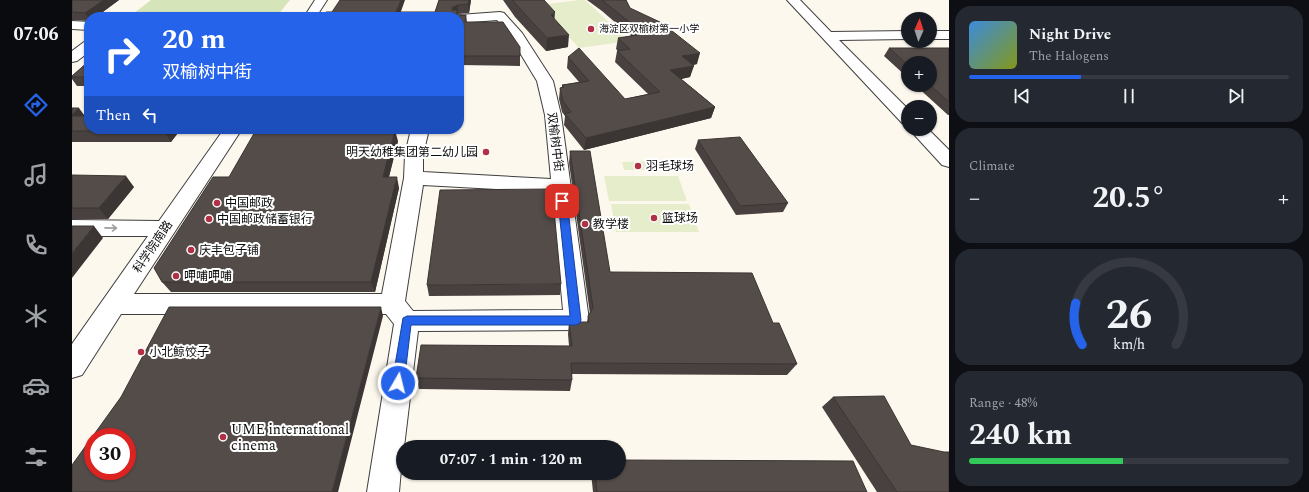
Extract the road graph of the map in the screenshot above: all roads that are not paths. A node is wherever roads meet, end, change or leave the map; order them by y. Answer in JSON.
{"nodes":[{"id":1,"x":321,"y":0,"type":"edge"},
{"id":2,"x":793,"y":0,"type":"edge"},
{"id":3,"x":489,"y":6,"type":"dead end"},
{"id":4,"x":313,"y":12,"type":"edge"},
{"id":5,"x":500,"y":16,"type":"junction"},
{"id":6,"x":464,"y":19,"type":"edge"},
{"id":7,"x":72,"y":25,"type":"edge"},
{"id":8,"x":84,"y":26,"type":"edge"},
{"id":9,"x":901,"y":35,"type":"edge"},
{"id":10,"x":937,"y":35,"type":"edge"},
{"id":11,"x":949,"y":35,"type":"edge"},
{"id":12,"x":828,"y":36,"type":"junction"},
{"id":13,"x":84,"y":49,"type":"edge"},
{"id":14,"x":72,"y":58,"type":"edge"},
{"id":15,"x":901,"y":112,"type":"edge"},
{"id":16,"x":230,"y":134,"type":"edge"},
{"id":17,"x":419,"y":134,"type":"edge"},
{"id":18,"x":928,"y":136,"type":"edge"},
{"id":19,"x":942,"y":146,"type":"edge"},
{"id":20,"x":949,"y":161,"type":"edge"},
{"id":21,"x":414,"y":178,"type":"junction"},
{"id":22,"x":561,"y":186,"type":"junction"},
{"id":23,"x":72,"y":228,"type":"edge"},
{"id":24,"x":165,"y":229,"type":"junction"},
{"id":25,"x":114,"y":304,"type":"junction"},
{"id":26,"x":399,"y":312,"type":"junction"},
{"id":27,"x":72,"y":366,"type":"edge"},
{"id":28,"x":383,"y":492,"type":"edge"}],
"edges":[{"from":1,"to":4,"type":"street"},
{"from":2,"to":12,"type":"street"},
{"from":3,"to":5,"type":"street","name":"双榆树中街"},
{"from":5,"to":6,"type":"street"},
{"from":5,"to":22,"type":"street","name":"双榆树中街"},
{"from":7,"to":8,"type":"street"},
{"from":9,"to":12,"type":"street"},
{"from":10,"to":11,"type":"street"},
{"from":12,"to":15,"type":"street"},
{"from":13,"to":14,"type":"street"},
{"from":16,"to":24,"type":"street","name":"科学院南路"},
{"from":17,"to":21,"type":"street"},
{"from":18,"to":19,"type":"street"},
{"from":19,"to":20,"type":"street"},
{"from":21,"to":22,"type":"street"},
{"from":21,"to":26,"type":"street"},
{"from":22,"to":26,"type":"street","name":"双榆树中街"},
{"from":23,"to":24,"type":"street","one_way":true},
{"from":24,"to":25,"type":"street","name":"科学院南路"},
{"from":25,"to":26,"type":"street"},
{"from":25,"to":27,"type":"street","name":"科学院南路"},
{"from":26,"to":28,"type":"street"}]}
